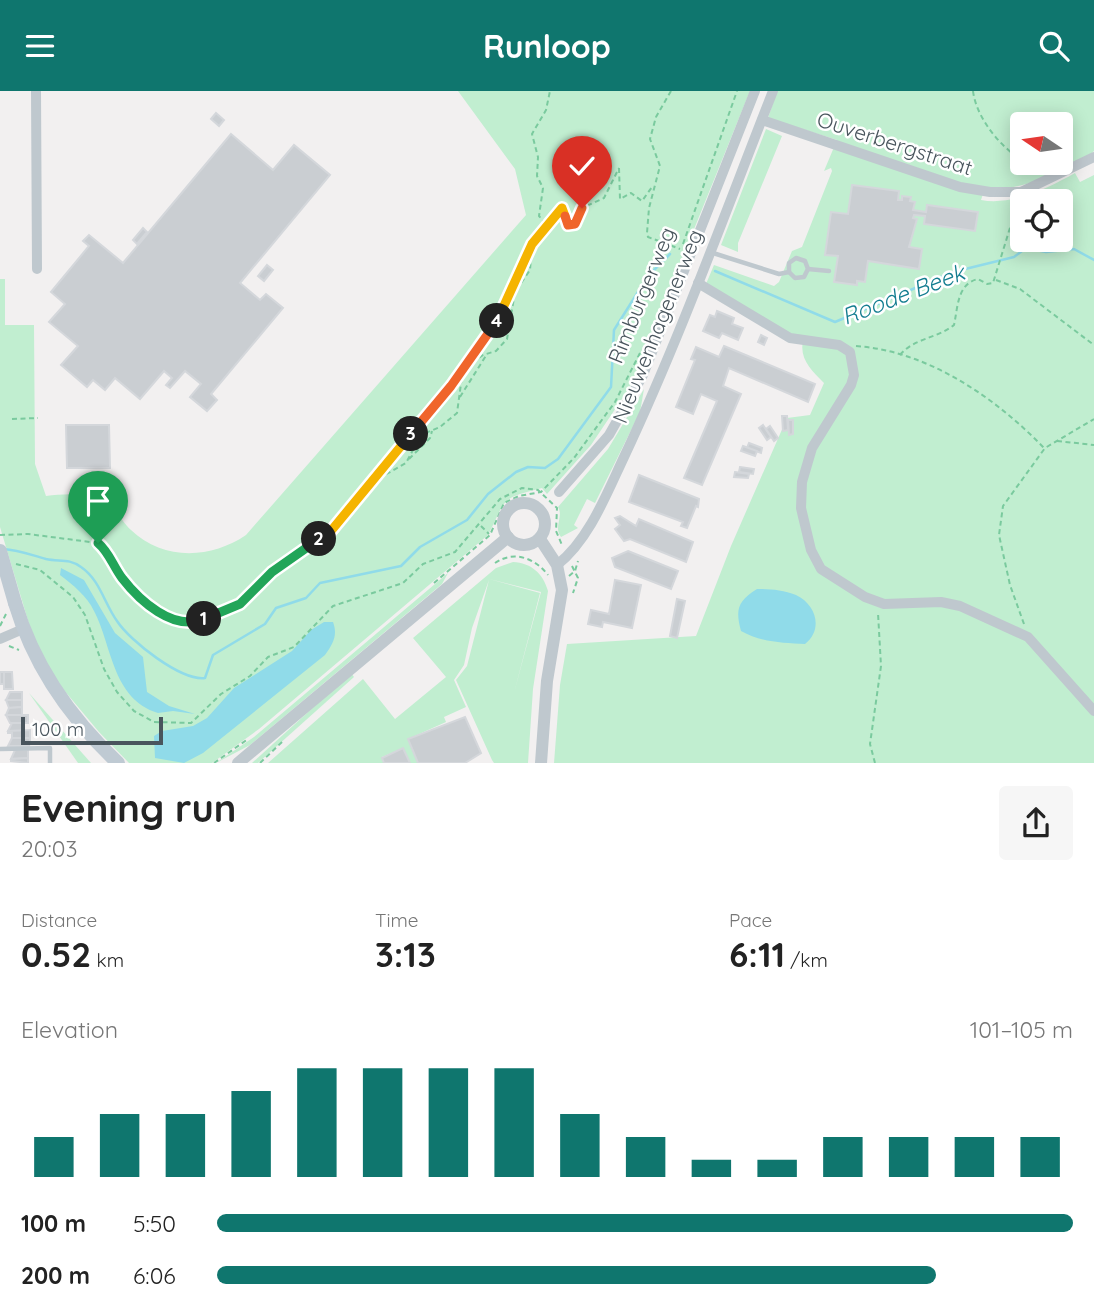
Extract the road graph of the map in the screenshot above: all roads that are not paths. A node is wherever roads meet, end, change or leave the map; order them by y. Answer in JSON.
{"nodes":[{"id":1,"x":36,"y":91,"type":"edge"},
{"id":2,"x":755,"y":91,"type":"edge"},
{"id":3,"x":773,"y":91,"type":"edge"},
{"id":4,"x":762,"y":120,"type":"junction"},
{"id":5,"x":1094,"y":157,"type":"edge"},
{"id":6,"x":709,"y":251,"type":"junction"},
{"id":7,"x":37,"y":269,"type":"dead end"},
{"id":8,"x":808,"y":269,"type":"junction"},
{"id":9,"x":829,"y":271,"type":"dead end"},
{"id":10,"x":789,"y":272,"type":"junction"},
{"id":11,"x":698,"y":283,"type":"junction"},
{"id":12,"x":559,"y":492,"type":"dead end"},
{"id":13,"x":508,"y":537,"type":"junction"},
{"id":14,"x":540,"y":539,"type":"junction"},
{"id":15,"x":0,"y":551,"type":"edge"},
{"id":16,"x":557,"y":565,"type":"junction"},
{"id":17,"x":23,"y":629,"type":"junction"},
{"id":18,"x":0,"y":639,"type":"edge"},
{"id":19,"x":1094,"y":711,"type":"edge"},
{"id":20,"x":0,"y":749,"type":"edge"},
{"id":21,"x":50,"y":763,"type":"edge"},
{"id":22,"x":118,"y":763,"type":"edge"},
{"id":23,"x":239,"y":763,"type":"edge"},
{"id":24,"x":541,"y":763,"type":"edge"}],
"edges":[{"from":1,"to":7,"type":"street"},
{"from":2,"to":12,"type":"street","name":"Rimburgerweg"},
{"from":3,"to":4,"type":"street","name":"Nieuwenhagenerweg"},
{"from":4,"to":5,"type":"street","name":"Ouverbergstraat"},
{"from":4,"to":6,"type":"street","name":"Nieuwenhagenerweg"},
{"from":6,"to":10,"type":"lane"},
{"from":6,"to":11,"type":"street","name":"Nieuwenhagenerweg"},
{"from":8,"to":9,"type":"lane"},
{"from":8,"to":10,"type":"lane"},
{"from":8,"to":10,"type":"lane"},
{"from":11,"to":16,"type":"street","name":"Nieuwenhagenerweg"},
{"from":11,"to":19,"type":"street"},
{"from":13,"to":14,"type":"street"},
{"from":13,"to":14,"type":"street"},
{"from":13,"to":23,"type":"street"},
{"from":14,"to":16,"type":"street"},
{"from":15,"to":17,"type":"main road","bridge":true},
{"from":16,"to":24,"type":"street"},
{"from":17,"to":18,"type":"street"},
{"from":17,"to":22,"type":"main road"},
{"from":20,"to":21,"type":"lane"}]}
